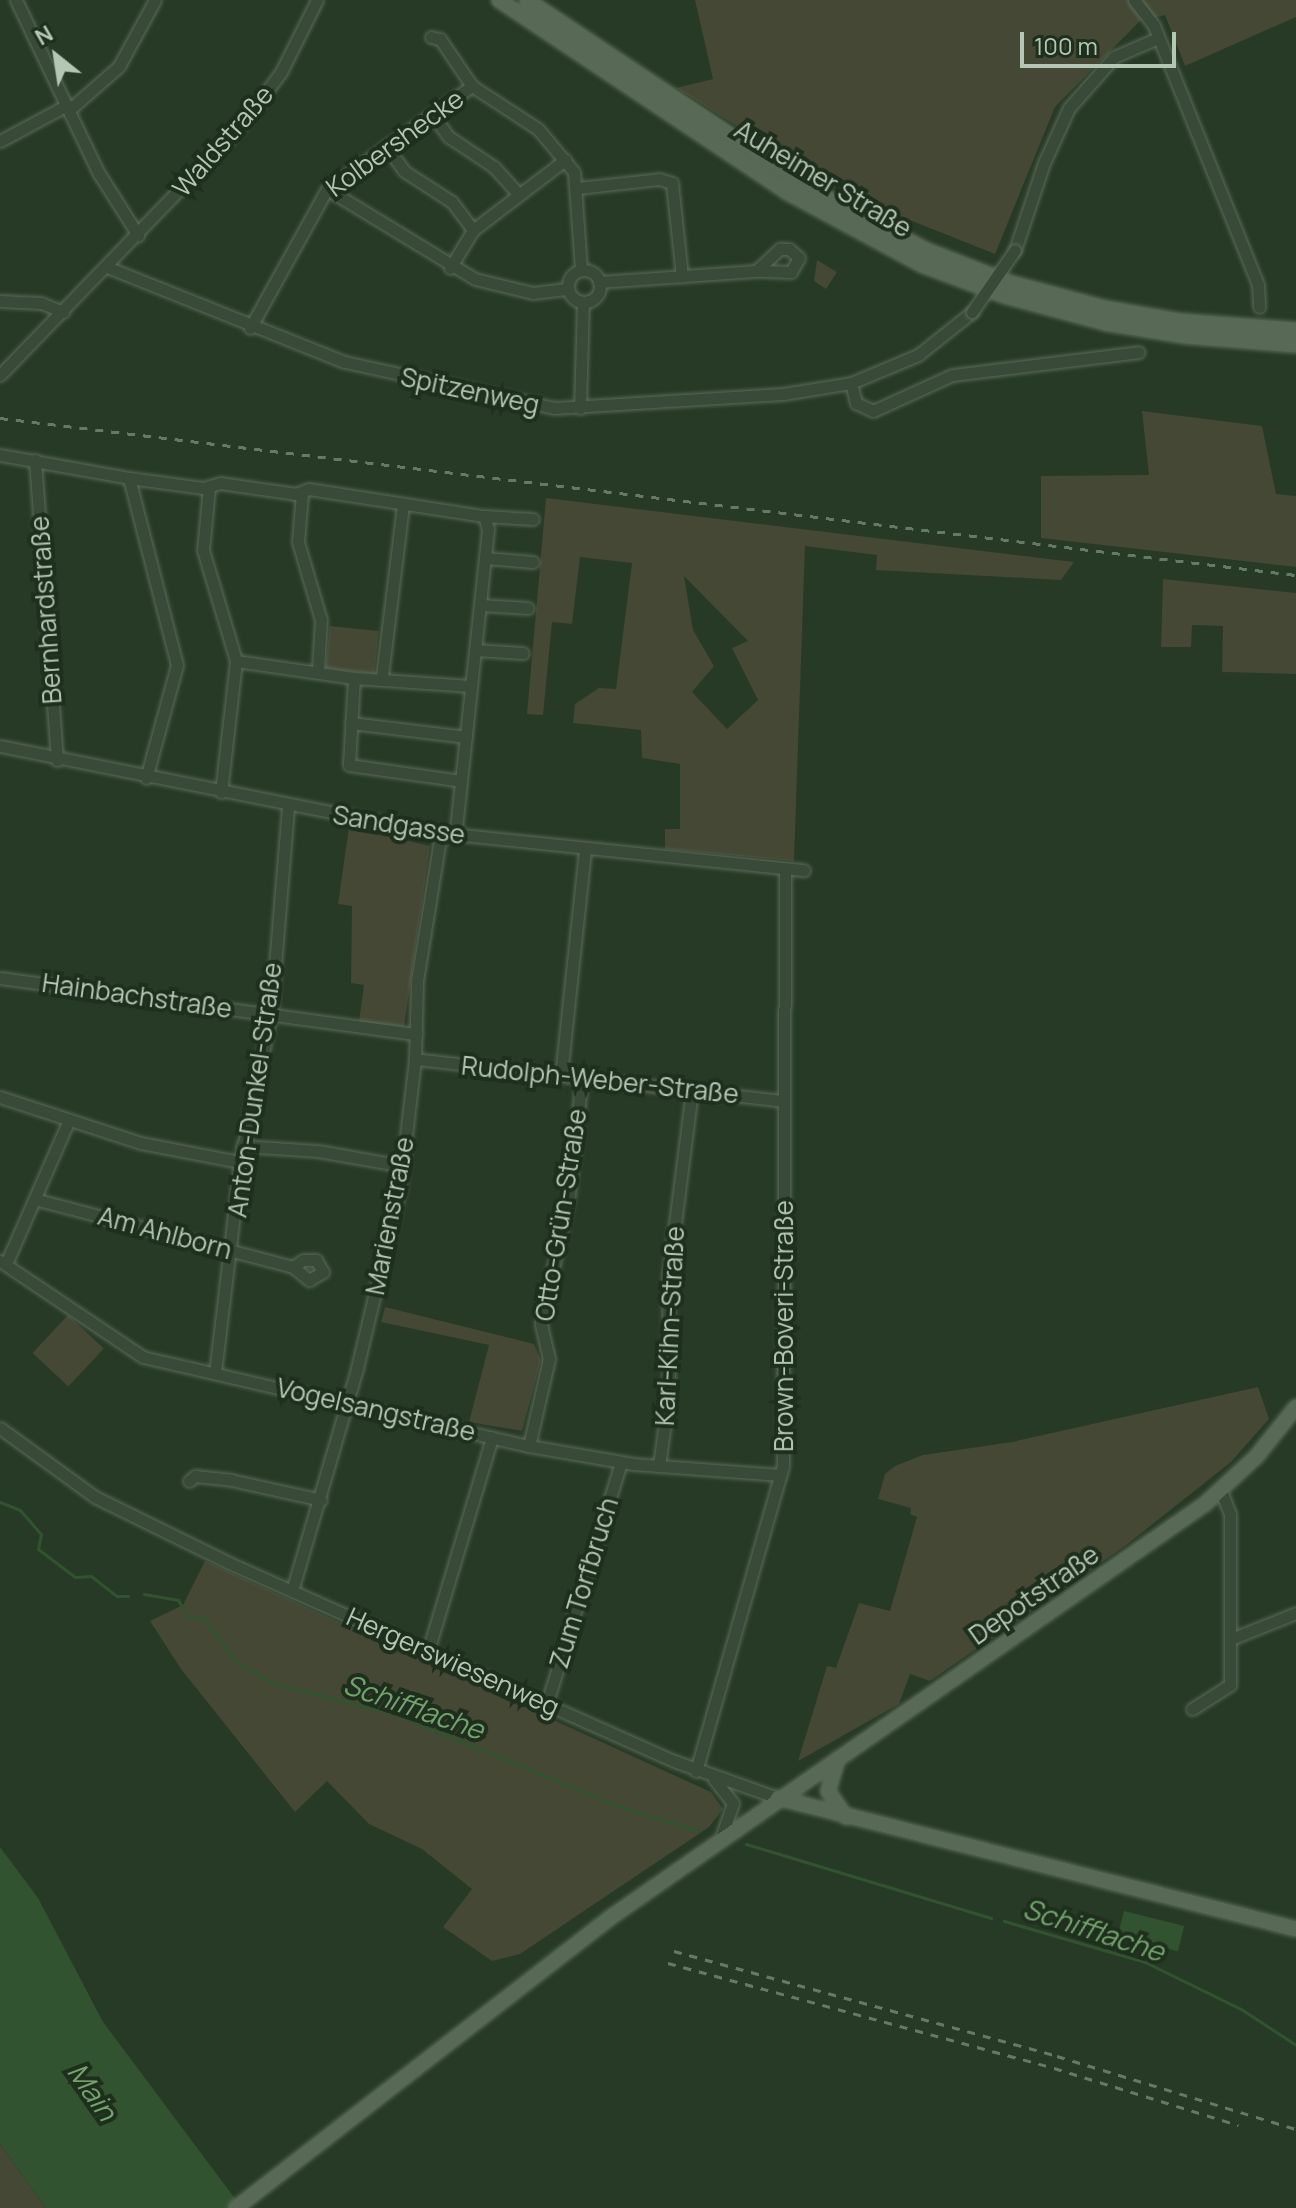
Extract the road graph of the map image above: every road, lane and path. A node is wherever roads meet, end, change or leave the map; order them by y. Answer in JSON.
{"nodes":[{"id":1,"x":16,"y":0,"type":"edge"},
{"id":2,"x":155,"y":0,"type":"edge"},
{"id":3,"x":317,"y":0,"type":"edge"},
{"id":4,"x":499,"y":0,"type":"edge"},
{"id":5,"x":527,"y":0,"type":"edge"},
{"id":6,"x":1134,"y":0,"type":"edge"},
{"id":7,"x":431,"y":37,"type":"dead end"},
{"id":8,"x":1158,"y":38,"type":"junction"},
{"id":9,"x":472,"y":86,"type":"junction"},
{"id":10,"x":68,"y":107,"type":"junction"},
{"id":11,"x":432,"y":114,"type":"junction"},
{"id":12,"x":0,"y":141,"type":"edge"},
{"id":13,"x":386,"y":146,"type":"junction"},
{"id":14,"x":565,"y":160,"type":"junction"},
{"id":15,"x":578,"y":188,"type":"junction"},
{"id":16,"x":327,"y":189,"type":"junction"},
{"id":17,"x":518,"y":194,"type":"junction"},
{"id":18,"x":473,"y":230,"type":"junction"},
{"id":19,"x":138,"y":235,"type":"junction"},
{"id":20,"x":107,"y":267,"type":"junction"},
{"id":21,"x":450,"y":268,"type":"junction"},
{"id":22,"x":581,"y":270,"type":"junction"},
{"id":23,"x":756,"y":271,"type":"dead end"},
{"id":24,"x":682,"y":276,"type":"junction"},
{"id":25,"x":599,"y":282,"type":"junction"},
{"id":26,"x":568,"y":289,"type":"junction"},
{"id":27,"x":0,"y":301,"type":"edge"},
{"id":28,"x":583,"y":302,"type":"junction"},
{"id":29,"x":1259,"y":307,"type":"dead end"},
{"id":30,"x":63,"y":312,"type":"junction"},
{"id":31,"x":250,"y":328,"type":"junction"},
{"id":32,"x":1296,"y":330,"type":"edge"},
{"id":33,"x":1296,"y":345,"type":"edge"},
{"id":34,"x":1139,"y":352,"type":"dead end"},
{"id":35,"x":0,"y":375,"type":"edge"},
{"id":36,"x":851,"y":383,"type":"junction"},
{"id":37,"x":580,"y":408,"type":"junction"},
{"id":38,"x":0,"y":455,"type":"edge"},
{"id":39,"x":35,"y":460,"type":"junction"},
{"id":40,"x":129,"y":478,"type":"junction"},
{"id":41,"x":209,"y":487,"type":"junction"},
{"id":42,"x":302,"y":493,"type":"junction"},
{"id":43,"x":403,"y":504,"type":"junction"},
{"id":44,"x":484,"y":516,"type":"junction"},
{"id":45,"x":533,"y":519,"type":"dead end"},
{"id":46,"x":485,"y":558,"type":"junction"},
{"id":47,"x":533,"y":562,"type":"dead end"},
{"id":48,"x":480,"y":605,"type":"junction"},
{"id":49,"x":528,"y":608,"type":"dead end"},
{"id":50,"x":475,"y":650,"type":"junction"},
{"id":51,"x":523,"y":653,"type":"dead end"},
{"id":52,"x":236,"y":661,"type":"junction"},
{"id":53,"x":318,"y":671,"type":"junction"},
{"id":54,"x":382,"y":676,"type":"junction"},
{"id":55,"x":354,"y":678,"type":"junction"},
{"id":56,"x":470,"y":686,"type":"junction"},
{"id":57,"x":351,"y":723,"type":"junction"},
{"id":58,"x":466,"y":737,"type":"junction"},
{"id":59,"x":0,"y":746,"type":"edge"},
{"id":60,"x":57,"y":760,"type":"junction"},
{"id":61,"x":146,"y":778,"type":"junction"},
{"id":62,"x":461,"y":781,"type":"junction"},
{"id":63,"x":221,"y":792,"type":"junction"},
{"id":64,"x":288,"y":806,"type":"junction"},
{"id":65,"x":441,"y":833,"type":"junction"},
{"id":66,"x":455,"y":836,"type":"junction"},
{"id":67,"x":585,"y":849,"type":"junction"},
{"id":68,"x":785,"y":869,"type":"junction"},
{"id":69,"x":804,"y":870,"type":"dead end"},
{"id":70,"x":0,"y":978,"type":"edge"},
{"id":71,"x":271,"y":1014,"type":"junction"},
{"id":72,"x":416,"y":1034,"type":"junction"},
{"id":73,"x":415,"y":1059,"type":"junction"},
{"id":74,"x":561,"y":1075,"type":"junction"},
{"id":75,"x":582,"y":1078,"type":"junction"},
{"id":76,"x":692,"y":1091,"type":"junction"},
{"id":77,"x":0,"y":1097,"type":"edge"},
{"id":78,"x":784,"y":1101,"type":"junction"},
{"id":79,"x":69,"y":1120,"type":"junction"},
{"id":80,"x":242,"y":1146,"type":"junction"},
{"id":81,"x":240,"y":1162,"type":"junction"},
{"id":82,"x":403,"y":1166,"type":"junction"},
{"id":83,"x":38,"y":1200,"type":"junction"},
{"id":84,"x":233,"y":1251,"type":"junction"},
{"id":85,"x":3,"y":1263,"type":"edge"},
{"id":86,"x":293,"y":1267,"type":"dead end"},
{"id":87,"x":215,"y":1373,"type":"junction"},
{"id":88,"x":348,"y":1403,"type":"junction"},
{"id":89,"x":1296,"y":1407,"type":"edge"},
{"id":90,"x":0,"y":1428,"type":"edge"},
{"id":91,"x":492,"y":1437,"type":"junction"},
{"id":92,"x":529,"y":1446,"type":"junction"},
{"id":93,"x":621,"y":1462,"type":"junction"},
{"id":94,"x":659,"y":1465,"type":"junction"},
{"id":95,"x":781,"y":1475,"type":"junction"},
{"id":96,"x":189,"y":1481,"type":"dead end"},
{"id":97,"x":1221,"y":1491,"type":"junction"},
{"id":98,"x":321,"y":1500,"type":"junction"},
{"id":99,"x":292,"y":1591,"type":"junction"},
{"id":100,"x":1296,"y":1613,"type":"edge"},
{"id":101,"x":1231,"y":1639,"type":"junction"},
{"id":102,"x":428,"y":1651,"type":"junction"},
{"id":103,"x":547,"y":1703,"type":"junction"},
{"id":104,"x":1192,"y":1709,"type":"dead end"},
{"id":105,"x":841,"y":1756,"type":"junction"},
{"id":106,"x":696,"y":1771,"type":"junction"},
{"id":107,"x":711,"y":1776,"type":"junction"},
{"id":108,"x":778,"y":1798,"type":"junction"},
{"id":109,"x":847,"y":1818,"type":"junction"},
{"id":110,"x":721,"y":1837,"type":"junction"},
{"id":111,"x":1296,"y":1929,"type":"edge"},
{"id":112,"x":236,"y":2208,"type":"edge"}],
"edges":[{"from":1,"to":10,"type":"street"},
{"from":2,"to":10,"type":"street"},
{"from":3,"to":19,"type":"street","name":"Waldstraße"},
{"from":4,"to":33,"type":"main road","name":"Auheimer Straße"},
{"from":5,"to":32,"type":"main road","name":"Auheimer Straße"},
{"from":6,"to":8,"type":"street"},
{"from":7,"to":9,"type":"street"},
{"from":8,"to":29,"type":"street"},
{"from":8,"to":36,"type":"street","name":"Spitzenweg","bridge":true},
{"from":9,"to":11,"type":"street","name":"Kolbershecke"},
{"from":9,"to":14,"type":"street"},
{"from":10,"to":12,"type":"street"},
{"from":10,"to":19,"type":"street"},
{"from":11,"to":13,"type":"street","name":"Kolbershecke"},
{"from":11,"to":17,"type":"street"},
{"from":13,"to":16,"type":"street","name":"Kolbershecke"},
{"from":13,"to":18,"type":"street"},
{"from":14,"to":15,"type":"street"},
{"from":14,"to":17,"type":"street"},
{"from":15,"to":22,"type":"street"},
{"from":15,"to":24,"type":"street"},
{"from":16,"to":21,"type":"street"},
{"from":16,"to":31,"type":"street","name":"Kolbershecke"},
{"from":17,"to":18,"type":"street"},
{"from":18,"to":21,"type":"street"},
{"from":19,"to":20,"type":"street","name":"Waldstraße"},
{"from":20,"to":30,"type":"street","name":"Waldstraße"},
{"from":20,"to":31,"type":"street","name":"Spitzenweg"},
{"from":21,"to":26,"type":"street"},
{"from":22,"to":25,"type":"street"},
{"from":22,"to":26,"type":"street"},
{"from":23,"to":24,"type":"street"},
{"from":24,"to":25,"type":"street"},
{"from":25,"to":28,"type":"street"},
{"from":26,"to":28,"type":"street"},
{"from":27,"to":30,"type":"street"},
{"from":28,"to":37,"type":"street"},
{"from":30,"to":35,"type":"street","name":"Waldstraße"},
{"from":31,"to":37,"type":"street","name":"Spitzenweg"},
{"from":34,"to":36,"type":"street"},
{"from":36,"to":37,"type":"street","name":"Spitzenweg"},
{"from":38,"to":39,"type":"street"},
{"from":39,"to":40,"type":"street"},
{"from":39,"to":60,"type":"street","name":"Bernhardstraße"},
{"from":40,"to":41,"type":"street"},
{"from":40,"to":61,"type":"street"},
{"from":41,"to":42,"type":"street"},
{"from":41,"to":52,"type":"street"},
{"from":42,"to":43,"type":"street"},
{"from":42,"to":53,"type":"street"},
{"from":43,"to":44,"type":"street"},
{"from":43,"to":54,"type":"street"},
{"from":44,"to":45,"type":"street"},
{"from":44,"to":46,"type":"street"},
{"from":46,"to":47,"type":"street"},
{"from":46,"to":48,"type":"street"},
{"from":48,"to":49,"type":"street"},
{"from":48,"to":50,"type":"street"},
{"from":50,"to":51,"type":"street"},
{"from":50,"to":56,"type":"street"},
{"from":52,"to":53,"type":"street"},
{"from":52,"to":63,"type":"street"},
{"from":53,"to":55,"type":"street"},
{"from":54,"to":55,"type":"street"},
{"from":54,"to":56,"type":"street"},
{"from":55,"to":57,"type":"street"},
{"from":56,"to":58,"type":"street"},
{"from":57,"to":58,"type":"street"},
{"from":57,"to":62,"type":"street"},
{"from":58,"to":62,"type":"street"},
{"from":59,"to":60,"type":"street","name":"Sandgasse"},
{"from":60,"to":61,"type":"street","name":"Sandgasse"},
{"from":61,"to":63,"type":"street","name":"Sandgasse"},
{"from":62,"to":66,"type":"street"},
{"from":63,"to":64,"type":"street","name":"Sandgasse"},
{"from":64,"to":65,"type":"street","name":"Sandgasse"},
{"from":64,"to":71,"type":"street","name":"Anton-Dunkel-Straße"},
{"from":65,"to":66,"type":"street","name":"Sandgasse"},
{"from":65,"to":72,"type":"street","name":"Marienstraße"},
{"from":66,"to":67,"type":"street","name":"Sandgasse"},
{"from":67,"to":68,"type":"street","name":"Sandgasse"},
{"from":67,"to":74,"type":"street"},
{"from":68,"to":69,"type":"street","name":"Sandgasse"},
{"from":68,"to":78,"type":"street","name":"Brown-Boveri-Straße"},
{"from":70,"to":71,"type":"street","name":"Hainbachstraße"},
{"from":71,"to":72,"type":"street","name":"Hainbachstraße"},
{"from":71,"to":80,"type":"street","name":"Anton-Dunkel-Straße"},
{"from":72,"to":73,"type":"street","name":"Marienstraße"},
{"from":73,"to":74,"type":"street","name":"Rudolph-Weber-Straße"},
{"from":73,"to":82,"type":"street","name":"Marienstraße"},
{"from":74,"to":75,"type":"street","name":"Rudolph-Weber-Straße"},
{"from":75,"to":76,"type":"street","name":"Rudolph-Weber-Straße"},
{"from":75,"to":92,"type":"street","name":"Otto-Grün-Straße"},
{"from":76,"to":78,"type":"street","name":"Rudolph-Weber-Straße"},
{"from":76,"to":94,"type":"street","name":"Karl-Kihn-Straße"},
{"from":77,"to":79,"type":"street"},
{"from":78,"to":95,"type":"street","name":"Brown-Boveri-Straße"},
{"from":79,"to":81,"type":"street"},
{"from":79,"to":83,"type":"street"},
{"from":80,"to":81,"type":"street","name":"Anton-Dunkel-Straße"},
{"from":80,"to":82,"type":"street"},
{"from":81,"to":84,"type":"street","name":"Anton-Dunkel-Straße"},
{"from":82,"to":88,"type":"street","name":"Marienstraße"},
{"from":83,"to":84,"type":"street","name":"Am Ahlborn"},
{"from":83,"to":85,"type":"street"},
{"from":84,"to":86,"type":"street","name":"Am Ahlborn"},
{"from":84,"to":87,"type":"street","name":"Anton-Dunkel-Straße"},
{"from":85,"to":87,"type":"street","name":"Vogelsangstraße"},
{"from":87,"to":88,"type":"street","name":"Vogelsangstraße"},
{"from":88,"to":91,"type":"street","name":"Vogelsangstraße"},
{"from":88,"to":98,"type":"street","name":"Marienstraße"},
{"from":89,"to":97,"type":"main road","name":"Depotstraße"},
{"from":90,"to":99,"type":"street","name":"Hergerswiesenweg"},
{"from":91,"to":92,"type":"street","name":"Vogelsangstraße"},
{"from":91,"to":102,"type":"street"},
{"from":92,"to":93,"type":"street","name":"Vogelsangstraße"},
{"from":93,"to":94,"type":"street","name":"Vogelsangstraße"},
{"from":93,"to":103,"type":"street","name":"Zum Torfbruch"},
{"from":94,"to":95,"type":"street","name":"Vogelsangstraße"},
{"from":95,"to":106,"type":"street","name":"Brown-Boveri-Straße"},
{"from":96,"to":98,"type":"street"},
{"from":97,"to":101,"type":"street"},
{"from":97,"to":105,"type":"main road","name":"Depotstraße"},
{"from":98,"to":99,"type":"street","name":"Marienstraße"},
{"from":99,"to":102,"type":"street","name":"Hergerswiesenweg"},
{"from":100,"to":101,"type":"street"},
{"from":101,"to":104,"type":"street"},
{"from":102,"to":103,"type":"street","name":"Hergerswiesenweg"},
{"from":103,"to":106,"type":"street","name":"Hergerswiesenweg"},
{"from":105,"to":108,"type":"main road","name":"Depotstraße"},
{"from":105,"to":109,"type":"main road"},
{"from":106,"to":107,"type":"street","name":"Hergerswiesenweg"},
{"from":107,"to":108,"type":"street","name":"Hergerswiesenweg"},
{"from":107,"to":110,"type":"street"},
{"from":108,"to":109,"type":"main road"},
{"from":108,"to":110,"type":"main road","name":"Depotstraße"},
{"from":109,"to":111,"type":"main road"},
{"from":110,"to":112,"type":"main road","name":"Depotstraße"}]}
